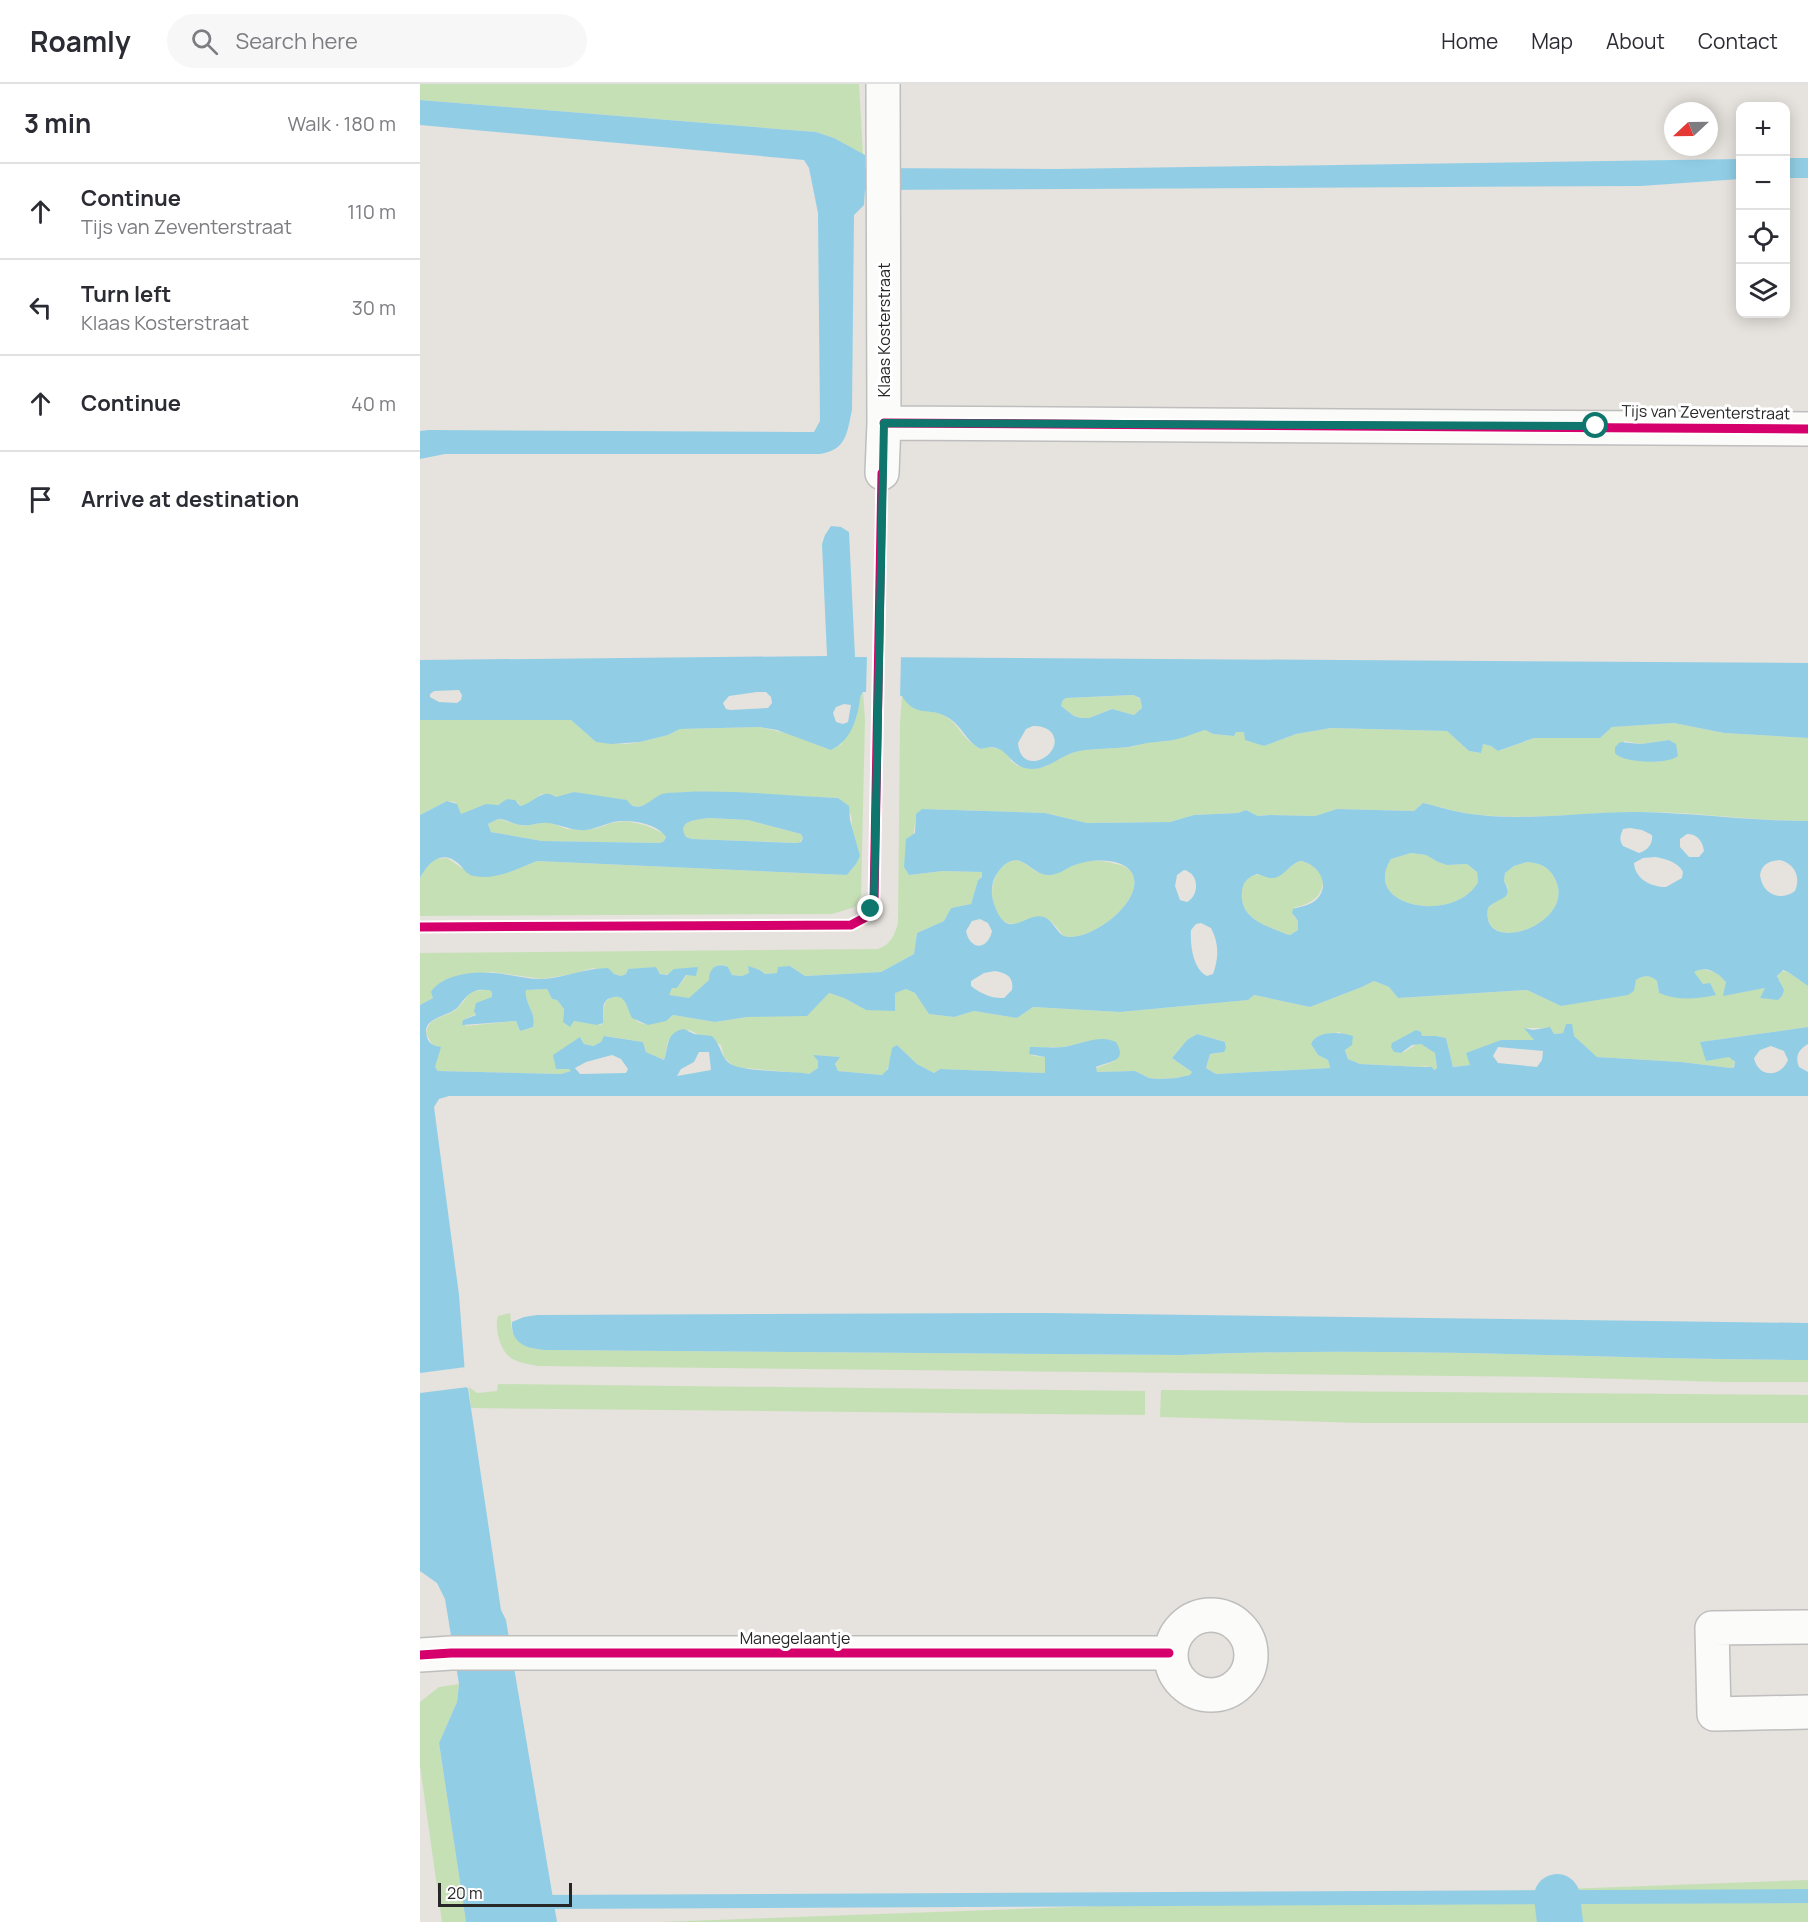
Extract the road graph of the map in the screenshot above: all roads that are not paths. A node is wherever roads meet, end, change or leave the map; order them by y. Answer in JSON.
{"nodes":[{"id":1,"x":883,"y":84,"type":"edge"},
{"id":2,"x":884,"y":423,"type":"junction"},
{"id":3,"x":1808,"y":429,"type":"edge"},
{"id":4,"x":882,"y":473,"type":"dead end"},
{"id":5,"x":1808,"y":1627,"type":"edge"},
{"id":6,"x":1169,"y":1653,"type":"dead end"},
{"id":7,"x":436,"y":1654,"type":"edge"},
{"id":8,"x":1808,"y":1712,"type":"edge"}],
"edges":[{"from":1,"to":2,"type":"street","name":"Klaas Kosterstraat"},
{"from":2,"to":3,"type":"street","name":"Tijs van Zeventerstraat"},
{"from":2,"to":4,"type":"street","name":"Klaas Kosterstraat"},
{"from":5,"to":8,"type":"street"},
{"from":6,"to":7,"type":"street","name":"Manegelaantje"}]}
